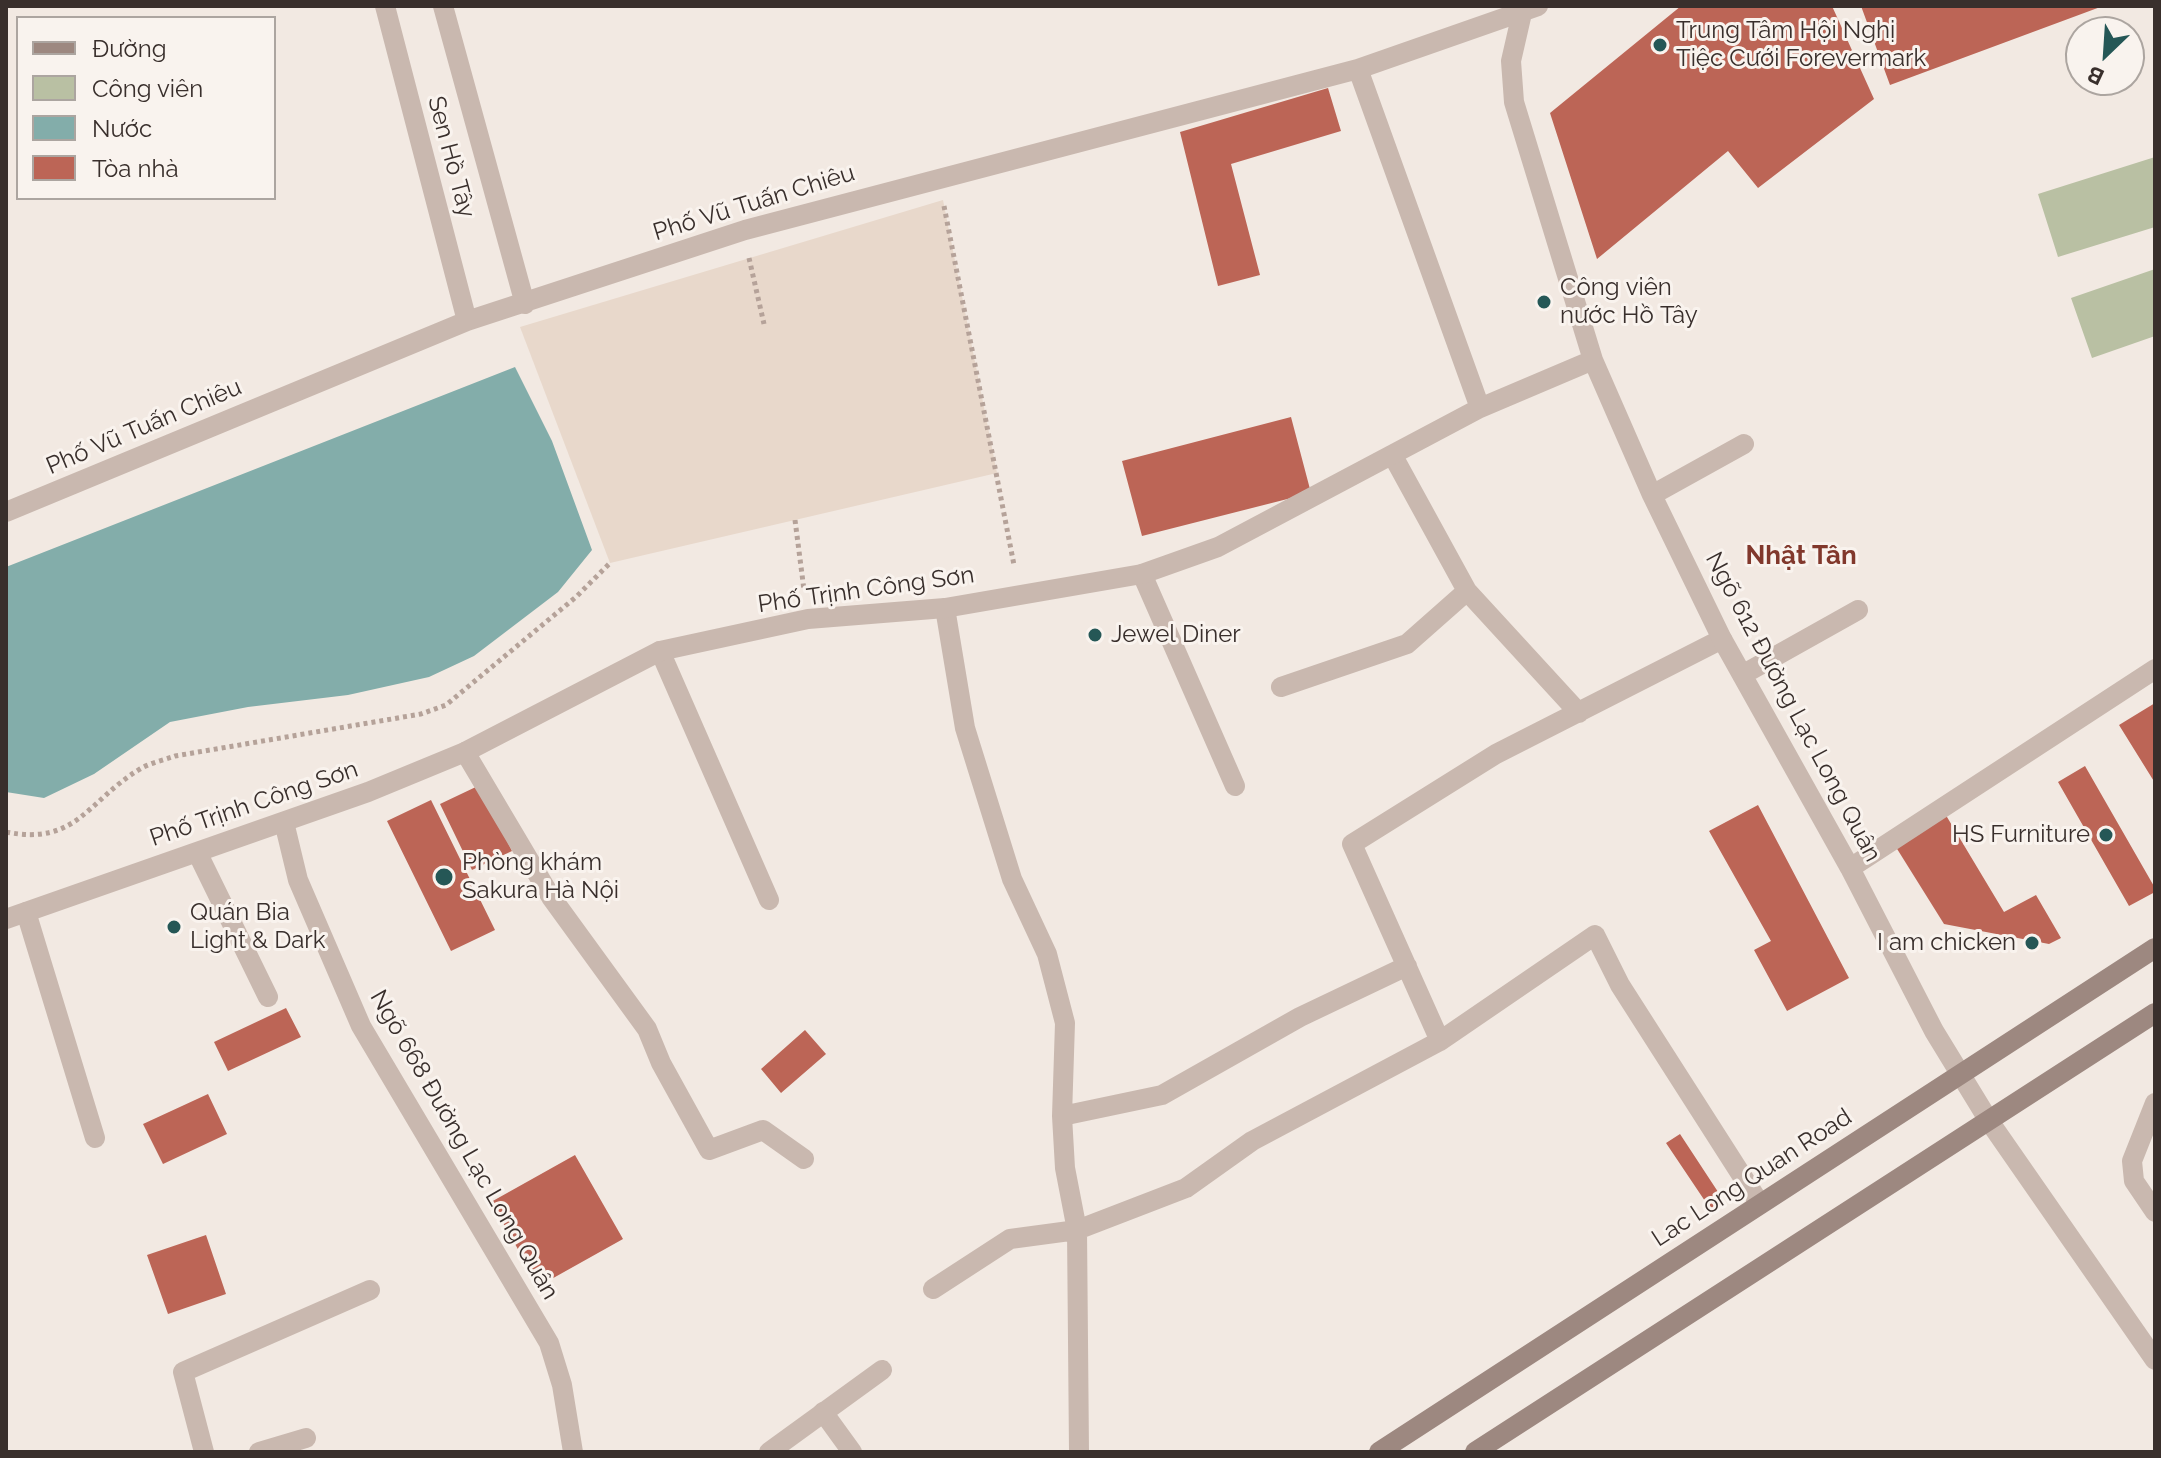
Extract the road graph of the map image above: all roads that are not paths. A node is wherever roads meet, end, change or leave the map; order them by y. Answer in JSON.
{"nodes":[{"id":1,"x":385,"y":6,"type":"edge"},
{"id":2,"x":443,"y":6,"type":"edge"},
{"id":3,"x":1528,"y":8,"type":"edge"},
{"id":4,"x":1358,"y":69,"type":"junction"},
{"id":5,"x":525,"y":304,"type":"junction"},
{"id":6,"x":467,"y":321,"type":"junction"},
{"id":7,"x":1593,"y":360,"type":"junction"},
{"id":8,"x":1480,"y":408,"type":"junction"},
{"id":9,"x":1744,"y":444,"type":"dead end"},
{"id":10,"x":1393,"y":456,"type":"junction"},
{"id":11,"x":1652,"y":495,"type":"junction"},
{"id":12,"x":6,"y":512,"type":"edge"},
{"id":13,"x":1142,"y":574,"type":"junction"},
{"id":14,"x":1467,"y":591,"type":"junction"},
{"id":15,"x":945,"y":608,"type":"junction"},
{"id":16,"x":1858,"y":610,"type":"dead end"},
{"id":17,"x":1722,"y":639,"type":"junction"},
{"id":18,"x":660,"y":651,"type":"junction"},
{"id":19,"x":2155,"y":669,"type":"edge"},
{"id":20,"x":1742,"y":675,"type":"junction"},
{"id":21,"x":1281,"y":687,"type":"dead end"},
{"id":22,"x":1579,"y":713,"type":"junction"},
{"id":23,"x":465,"y":752,"type":"junction"},
{"id":24,"x":1235,"y":786,"type":"dead end"},
{"id":25,"x":284,"y":822,"type":"junction"},
{"id":26,"x":197,"y":852,"type":"junction"},
{"id":27,"x":1850,"y":868,"type":"junction"},
{"id":28,"x":769,"y":900,"type":"dead end"},
{"id":29,"x":26,"y":912,"type":"junction"},
{"id":30,"x":6,"y":919,"type":"edge"},
{"id":31,"x":2155,"y":948,"type":"edge"},
{"id":32,"x":1407,"y":966,"type":"junction"},
{"id":33,"x":268,"y":997,"type":"dead end"},
{"id":34,"x":2155,"y":1013,"type":"edge"},
{"id":35,"x":1440,"y":1041,"type":"junction"},
{"id":36,"x":1960,"y":1073,"type":"junction"},
{"id":37,"x":2155,"y":1103,"type":"edge"},
{"id":38,"x":1062,"y":1116,"type":"junction"},
{"id":39,"x":1989,"y":1121,"type":"junction"},
{"id":40,"x":95,"y":1138,"type":"dead end"},
{"id":41,"x":804,"y":1159,"type":"dead end"},
{"id":42,"x":1760,"y":1204,"type":"junction"},
{"id":43,"x":2155,"y":1212,"type":"edge"},
{"id":44,"x":1077,"y":1230,"type":"junction"},
{"id":45,"x":933,"y":1289,"type":"dead end"},
{"id":46,"x":370,"y":1290,"type":"dead end"},
{"id":47,"x":2155,"y":1360,"type":"edge"},
{"id":48,"x":882,"y":1370,"type":"dead end"},
{"id":49,"x":823,"y":1412,"type":"junction"},
{"id":50,"x":306,"y":1438,"type":"dead end"},
{"id":51,"x":204,"y":1452,"type":"edge"},
{"id":52,"x":259,"y":1452,"type":"edge"},
{"id":53,"x":573,"y":1452,"type":"edge"},
{"id":54,"x":769,"y":1452,"type":"edge"},
{"id":55,"x":852,"y":1452,"type":"edge"},
{"id":56,"x":1079,"y":1452,"type":"edge"},
{"id":57,"x":1379,"y":1452,"type":"edge"},
{"id":58,"x":1475,"y":1452,"type":"edge"}],
"edges":[{"from":1,"to":6,"type":"street","name":"Sen Hồ Tây"},
{"from":2,"to":5,"type":"street","name":"Sen Hồ Tây"},
{"from":3,"to":4,"type":"street","name":"Phố Vũ Tuấn Chiêu"},
{"from":3,"to":7,"type":"street","name":"Ngõ 612 Đường Lạc Long Quân"},
{"from":4,"to":5,"type":"street","name":"Phố Vũ Tuấn Chiêu"},
{"from":4,"to":8,"type":"street"},
{"from":5,"to":6,"type":"street","name":"Phố Vũ Tuấn Chiêu"},
{"from":6,"to":12,"type":"street","name":"Phố Vũ Tuấn Chiêu"},
{"from":7,"to":8,"type":"street","name":"Phố Trịnh Công Sơn"},
{"from":7,"to":11,"type":"street","name":"Ngõ 612 Đường Lạc Long Quân"},
{"from":8,"to":10,"type":"street","name":"Phố Trịnh Công Sơn"},
{"from":9,"to":11,"type":"street"},
{"from":10,"to":13,"type":"street","name":"Phố Trịnh Công Sơn"},
{"from":10,"to":14,"type":"street"},
{"from":11,"to":17,"type":"street","name":"Ngõ 612 Đường Lạc Long Quân"},
{"from":13,"to":15,"type":"street","name":"Phố Trịnh Công Sơn"},
{"from":13,"to":24,"type":"street"},
{"from":14,"to":21,"type":"street"},
{"from":14,"to":22,"type":"street"},
{"from":15,"to":18,"type":"street","name":"Phố Trịnh Công Sơn"},
{"from":15,"to":38,"type":"street"},
{"from":16,"to":20,"type":"street"},
{"from":17,"to":20,"type":"street","name":"Ngõ 612 Đường Lạc Long Quân"},
{"from":17,"to":22,"type":"street"},
{"from":18,"to":23,"type":"street","name":"Phố Trịnh Công Sơn"},
{"from":18,"to":28,"type":"street"},
{"from":19,"to":27,"type":"street"},
{"from":20,"to":27,"type":"street","name":"Ngõ 612 Đường Lạc Long Quân"},
{"from":22,"to":32,"type":"street"},
{"from":23,"to":25,"type":"street","name":"Phố Trịnh Công Sơn"},
{"from":23,"to":41,"type":"street"},
{"from":25,"to":26,"type":"street","name":"Phố Trịnh Công Sơn"},
{"from":25,"to":53,"type":"street","name":"Ngõ 668 Đường Lạc Long Quân"},
{"from":26,"to":29,"type":"street","name":"Phố Trịnh Công Sơn"},
{"from":26,"to":33,"type":"street"},
{"from":27,"to":36,"type":"street","name":"Ngõ 612 Đường Lạc Long Quân"},
{"from":29,"to":30,"type":"street","name":"Phố Trịnh Công Sơn"},
{"from":29,"to":40,"type":"street"},
{"from":31,"to":36,"type":"main road","name":"Lac Long Quan Road"},
{"from":32,"to":35,"type":"street"},
{"from":32,"to":38,"type":"street"},
{"from":34,"to":39,"type":"main road"},
{"from":35,"to":42,"type":"street"},
{"from":35,"to":44,"type":"street"},
{"from":36,"to":39,"type":"street","name":"Ngõ 612 Đường Lạc Long Quân"},
{"from":36,"to":42,"type":"main road","name":"Lac Long Quan Road"},
{"from":37,"to":43,"type":"street"},
{"from":38,"to":44,"type":"street"},
{"from":39,"to":47,"type":"street","name":"Ngõ 612 Đường Lạc Long Quân"},
{"from":39,"to":58,"type":"main road"},
{"from":42,"to":57,"type":"main road","name":"Lac Long Quan Road"},
{"from":44,"to":45,"type":"street"},
{"from":44,"to":56,"type":"street"},
{"from":46,"to":51,"type":"street"},
{"from":48,"to":49,"type":"street"},
{"from":49,"to":54,"type":"street"},
{"from":49,"to":55,"type":"street"},
{"from":50,"to":52,"type":"street"}]}
